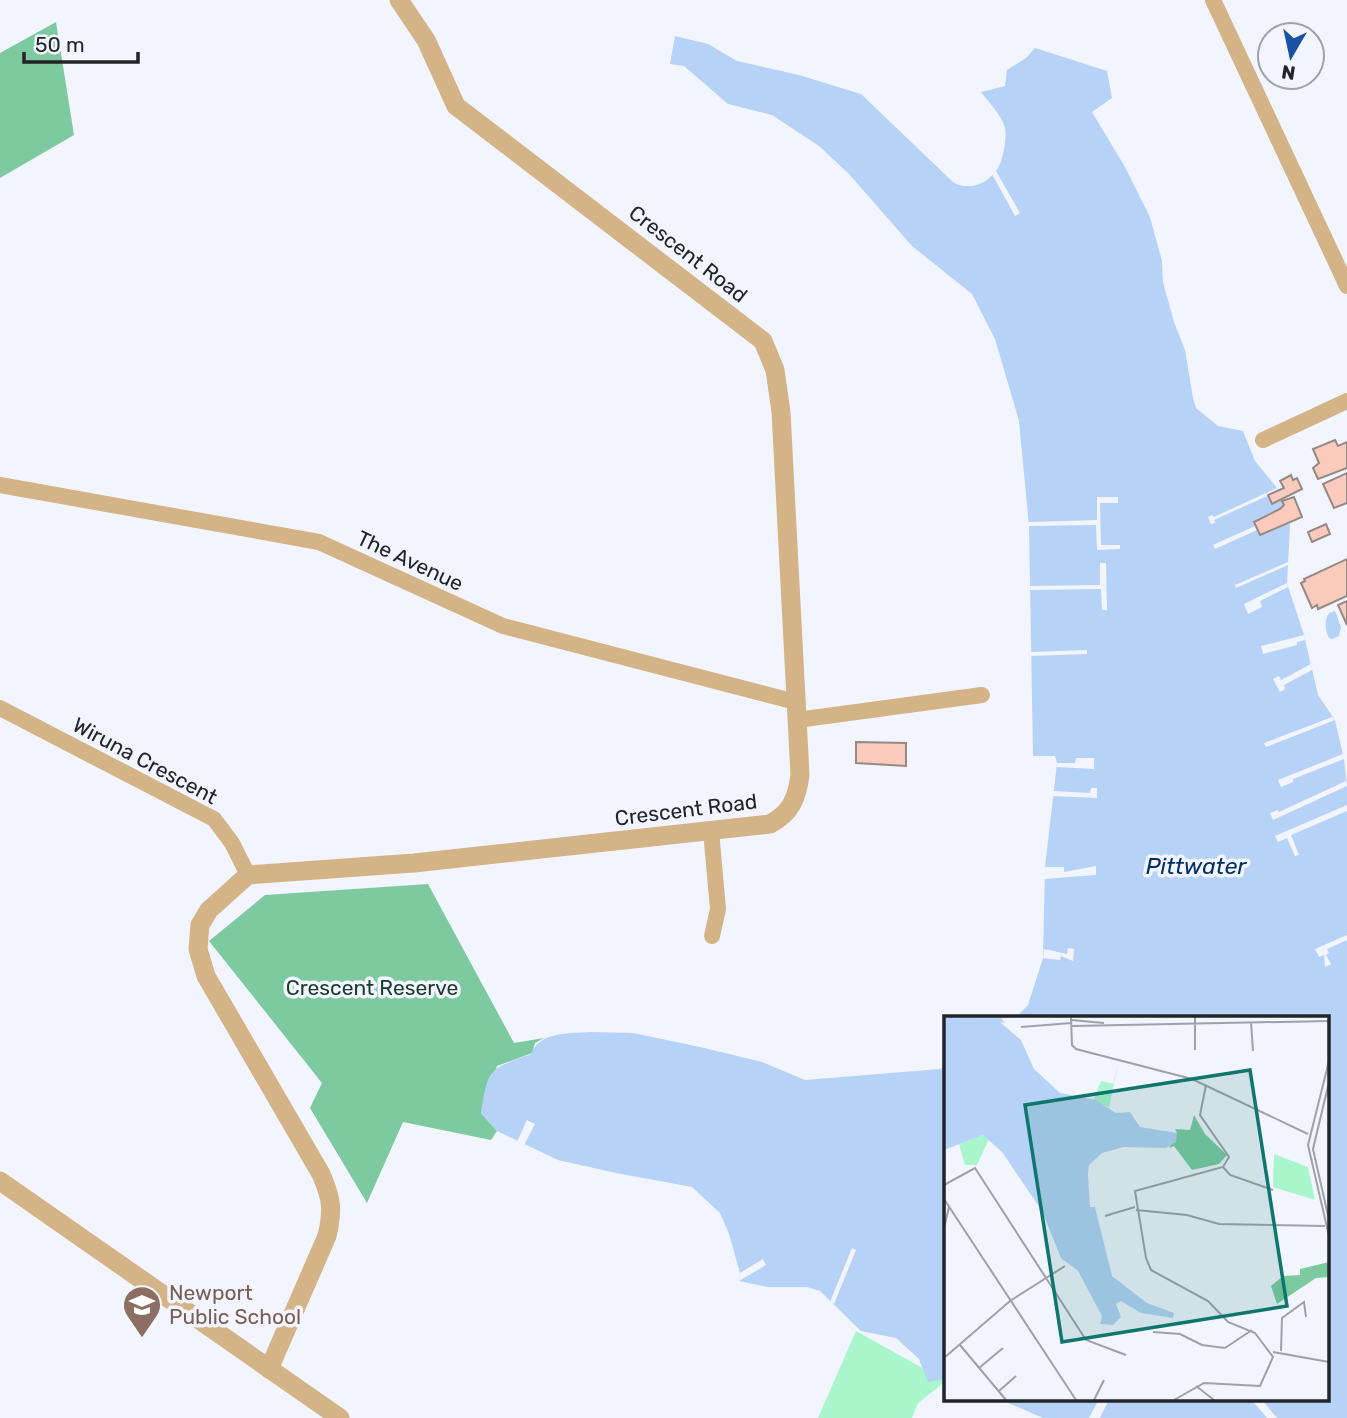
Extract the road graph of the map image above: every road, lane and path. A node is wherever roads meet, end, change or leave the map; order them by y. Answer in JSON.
{"nodes":[{"id":1,"x":399,"y":0,"type":"edge"},
{"id":2,"x":1213,"y":0,"type":"edge"},
{"id":3,"x":1347,"y":286,"type":"edge"},
{"id":4,"x":1347,"y":401,"type":"edge"},
{"id":5,"x":1263,"y":440,"type":"dead end"},
{"id":6,"x":0,"y":485,"type":"edge"},
{"id":7,"x":982,"y":695,"type":"dead end"},
{"id":8,"x":0,"y":708,"type":"edge"},
{"id":9,"x":797,"y":711,"type":"junction"},
{"id":10,"x":711,"y":831,"type":"junction"},
{"id":11,"x":248,"y":875,"type":"junction"},
{"id":12,"x":712,"y":936,"type":"dead end"},
{"id":13,"x":0,"y":1181,"type":"edge"},
{"id":14,"x":269,"y":1369,"type":"junction"},
{"id":15,"x":340,"y":1418,"type":"edge"}],
"edges":[{"from":1,"to":9,"type":"street","name":"Crescent Road"},
{"from":2,"to":3,"type":"street"},
{"from":4,"to":5,"type":"street"},
{"from":6,"to":9,"type":"street","name":"The Avenue"},
{"from":7,"to":9,"type":"street","name":"The Avenue"},
{"from":8,"to":11,"type":"street","name":"Wiruna Crescent"},
{"from":9,"to":10,"type":"street","name":"Crescent Road"},
{"from":10,"to":11,"type":"street","name":"Crescent Road"},
{"from":10,"to":12,"type":"street"},
{"from":11,"to":14,"type":"street"},
{"from":13,"to":14,"type":"street"},
{"from":14,"to":15,"type":"street"}]}
